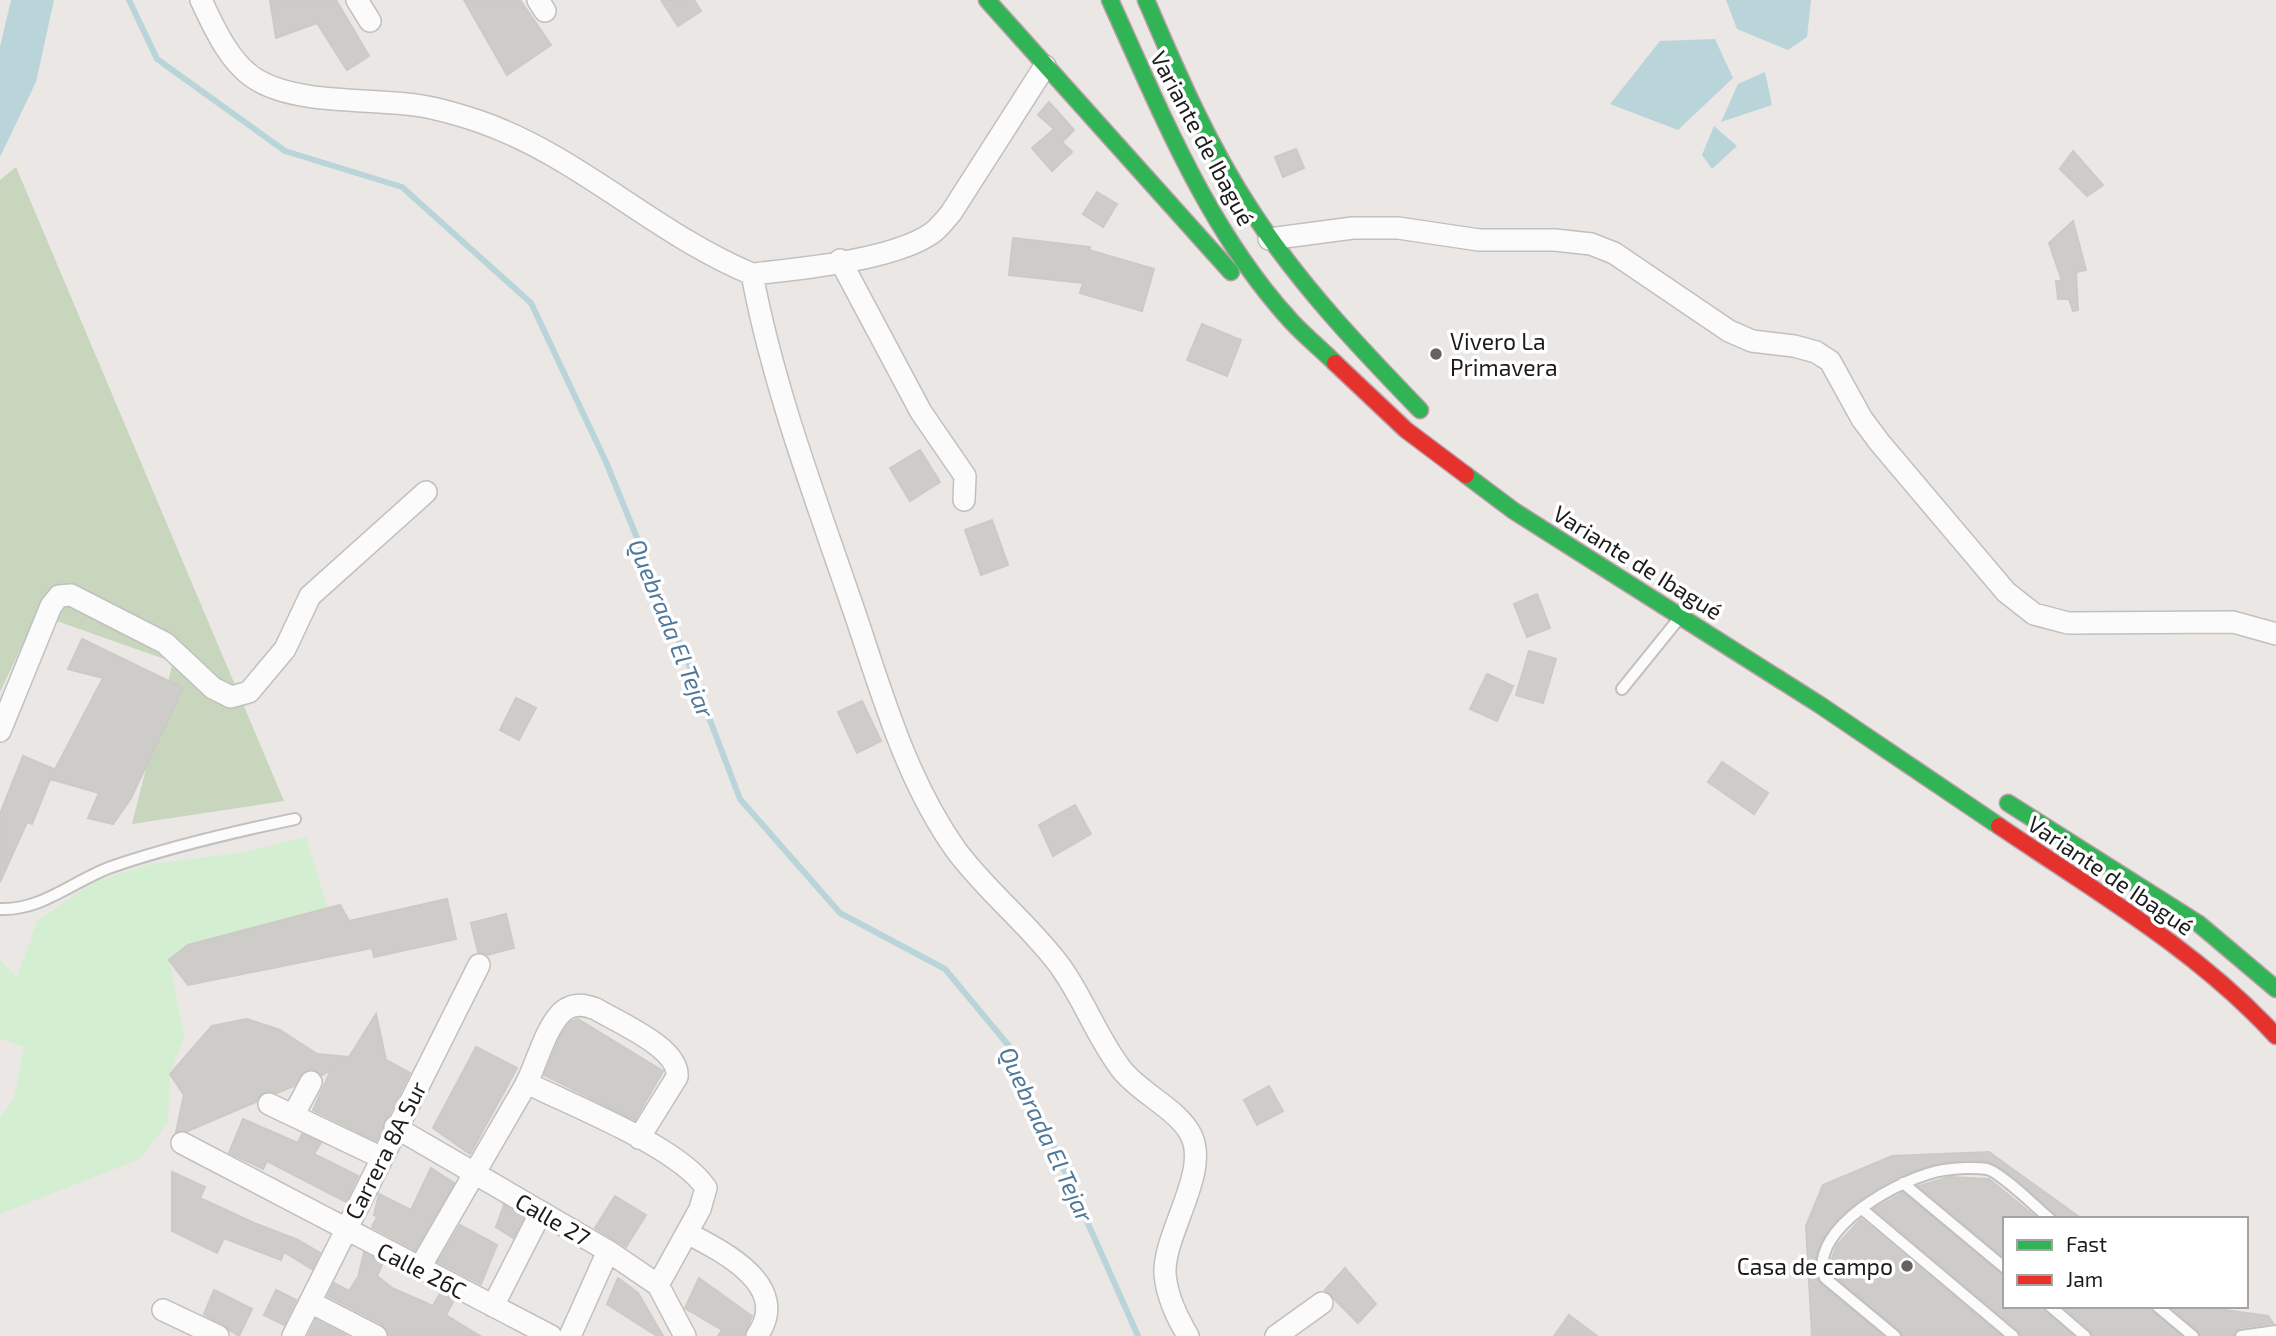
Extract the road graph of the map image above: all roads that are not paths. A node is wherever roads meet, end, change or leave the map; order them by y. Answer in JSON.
{"nodes":[{"id":1,"x":201,"y":0,"type":"edge"},
{"id":2,"x":357,"y":0,"type":"edge"},
{"id":3,"x":987,"y":0,"type":"edge"},
{"id":4,"x":1110,"y":0,"type":"edge"},
{"id":5,"x":1146,"y":0,"type":"edge"},
{"id":6,"x":370,"y":21,"type":"dead end"},
{"id":7,"x":1045,"y":66,"type":"junction"},
{"id":8,"x":1269,"y":239,"type":"junction"},
{"id":9,"x":840,"y":260,"type":"junction"},
{"id":10,"x":752,"y":274,"type":"junction"},
{"id":11,"x":1292,"y":322,"type":"junction"},
{"id":12,"x":1430,"y":419,"type":"dead end"},
{"id":13,"x":426,"y":492,"type":"dead end"},
{"id":14,"x":964,"y":500,"type":"dead end"},
{"id":15,"x":1681,"y":616,"type":"junction"},
{"id":16,"x":2276,"y":634,"type":"edge"},
{"id":17,"x":1622,"y":689,"type":"dead end"},
{"id":18,"x":0,"y":730,"type":"edge"},
{"id":19,"x":1993,"y":793,"type":"dead end"},
{"id":20,"x":295,"y":819,"type":"dead end"},
{"id":21,"x":0,"y":909,"type":"edge"},
{"id":22,"x":479,"y":965,"type":"dead end"},
{"id":23,"x":2276,"y":989,"type":"edge"},
{"id":24,"x":2276,"y":1036,"type":"edge"},
{"id":25,"x":312,"y":1082,"type":"dead end"},
{"id":26,"x":527,"y":1083,"type":"junction"},
{"id":27,"x":270,"y":1104,"type":"dead end"},
{"id":28,"x":294,"y":1114,"type":"junction"},
{"id":29,"x":395,"y":1127,"type":"junction"},
{"id":30,"x":639,"y":1139,"type":"junction"},
{"id":31,"x":181,"y":1143,"type":"dead end"},
{"id":32,"x":380,"y":1157,"type":"junction"},
{"id":33,"x":474,"y":1174,"type":"junction"},
{"id":34,"x":1903,"y":1183,"type":"junction"},
{"id":35,"x":1862,"y":1209,"type":"junction"},
{"id":36,"x":541,"y":1212,"type":"junction"},
{"id":37,"x":2048,"y":1217,"type":"edge"},
{"id":38,"x":344,"y":1230,"type":"junction"},
{"id":39,"x":687,"y":1233,"type":"junction"},
{"id":40,"x":608,"y":1251,"type":"junction"},
{"id":41,"x":2003,"y":1266,"type":"edge"},
{"id":42,"x":419,"y":1269,"type":"junction"},
{"id":43,"x":658,"y":1285,"type":"junction"},
{"id":44,"x":310,"y":1302,"type":"junction"},
{"id":45,"x":1322,"y":1303,"type":"dead end"},
{"id":46,"x":493,"y":1306,"type":"junction"},
{"id":47,"x":2052,"y":1308,"type":"edge"},
{"id":48,"x":2159,"y":1308,"type":"edge"},
{"id":49,"x":163,"y":1310,"type":"dead end"},
{"id":50,"x":762,"y":1329,"type":"edge"},
{"id":51,"x":2276,"y":1332,"type":"edge"},
{"id":52,"x":219,"y":1336,"type":"edge"},
{"id":53,"x":293,"y":1336,"type":"edge"},
{"id":54,"x":376,"y":1336,"type":"edge"},
{"id":55,"x":551,"y":1336,"type":"edge"},
{"id":56,"x":570,"y":1336,"type":"edge"},
{"id":57,"x":685,"y":1336,"type":"edge"},
{"id":58,"x":1188,"y":1336,"type":"edge"},
{"id":59,"x":1276,"y":1336,"type":"edge"},
{"id":60,"x":1895,"y":1336,"type":"edge"},
{"id":61,"x":2013,"y":1336,"type":"edge"},
{"id":62,"x":2085,"y":1336,"type":"edge"},
{"id":63,"x":2193,"y":1336,"type":"edge"},
{"id":64,"x":2241,"y":1336,"type":"edge"}],
"edges":[{"from":1,"to":10,"type":"street"},
{"from":2,"to":6,"type":"street"},
{"from":3,"to":7,"type":"highway"},
{"from":4,"to":11,"type":"highway","name":"Variante de Ibagué"},
{"from":5,"to":8,"type":"highway","name":"Variante de Ibagué"},
{"from":7,"to":9,"type":"street"},
{"from":7,"to":11,"type":"highway"},
{"from":8,"to":12,"type":"highway","name":"Variante de Ibagué"},
{"from":8,"to":16,"type":"street"},
{"from":9,"to":10,"type":"street"},
{"from":9,"to":14,"type":"street"},
{"from":10,"to":58,"type":"street"},
{"from":11,"to":15,"type":"highway","name":"Variante de Ibagué"},
{"from":13,"to":18,"type":"street"},
{"from":15,"to":17,"type":"lane"},
{"from":15,"to":24,"type":"highway","name":"Variante de Ibagué"},
{"from":19,"to":23,"type":"highway","name":"Variante de Ibagué"},
{"from":20,"to":21,"type":"lane"},
{"from":22,"to":29,"type":"street","name":"Carrera 8A Sur"},
{"from":25,"to":28,"type":"street"},
{"from":26,"to":30,"type":"street"},
{"from":26,"to":30,"type":"street"},
{"from":26,"to":33,"type":"street"},
{"from":27,"to":28,"type":"street"},
{"from":28,"to":32,"type":"street"},
{"from":29,"to":32,"type":"street","name":"Carrera 8A Sur"},
{"from":29,"to":33,"type":"street","name":"Calle 27"},
{"from":30,"to":39,"type":"street"},
{"from":31,"to":38,"type":"street","name":"Calle 26C"},
{"from":32,"to":38,"type":"street","name":"Carrera 8A Sur"},
{"from":33,"to":36,"type":"street","name":"Calle 27"},
{"from":33,"to":42,"type":"street"},
{"from":34,"to":35,"type":"lane"},
{"from":34,"to":37,"type":"lane"},
{"from":34,"to":41,"type":"lane"},
{"from":35,"to":60,"type":"lane"},
{"from":35,"to":61,"type":"lane"},
{"from":36,"to":40,"type":"street","name":"Calle 27"},
{"from":36,"to":46,"type":"street"},
{"from":38,"to":42,"type":"street","name":"Calle 26C"},
{"from":38,"to":44,"type":"street","name":"Carrera 8A Sur"},
{"from":39,"to":43,"type":"street"},
{"from":39,"to":50,"type":"street"},
{"from":40,"to":43,"type":"street","name":"Calle 27"},
{"from":40,"to":56,"type":"street"},
{"from":42,"to":46,"type":"street","name":"Calle 26C"},
{"from":43,"to":57,"type":"street","name":"Calle 27"},
{"from":44,"to":53,"type":"street","name":"Carrera 8A Sur"},
{"from":44,"to":54,"type":"street"},
{"from":45,"to":59,"type":"street"},
{"from":46,"to":55,"type":"street","name":"Calle 26C"},
{"from":47,"to":62,"type":"lane"},
{"from":48,"to":63,"type":"lane"},
{"from":49,"to":52,"type":"street"},
{"from":51,"to":64,"type":"lane"}]}
